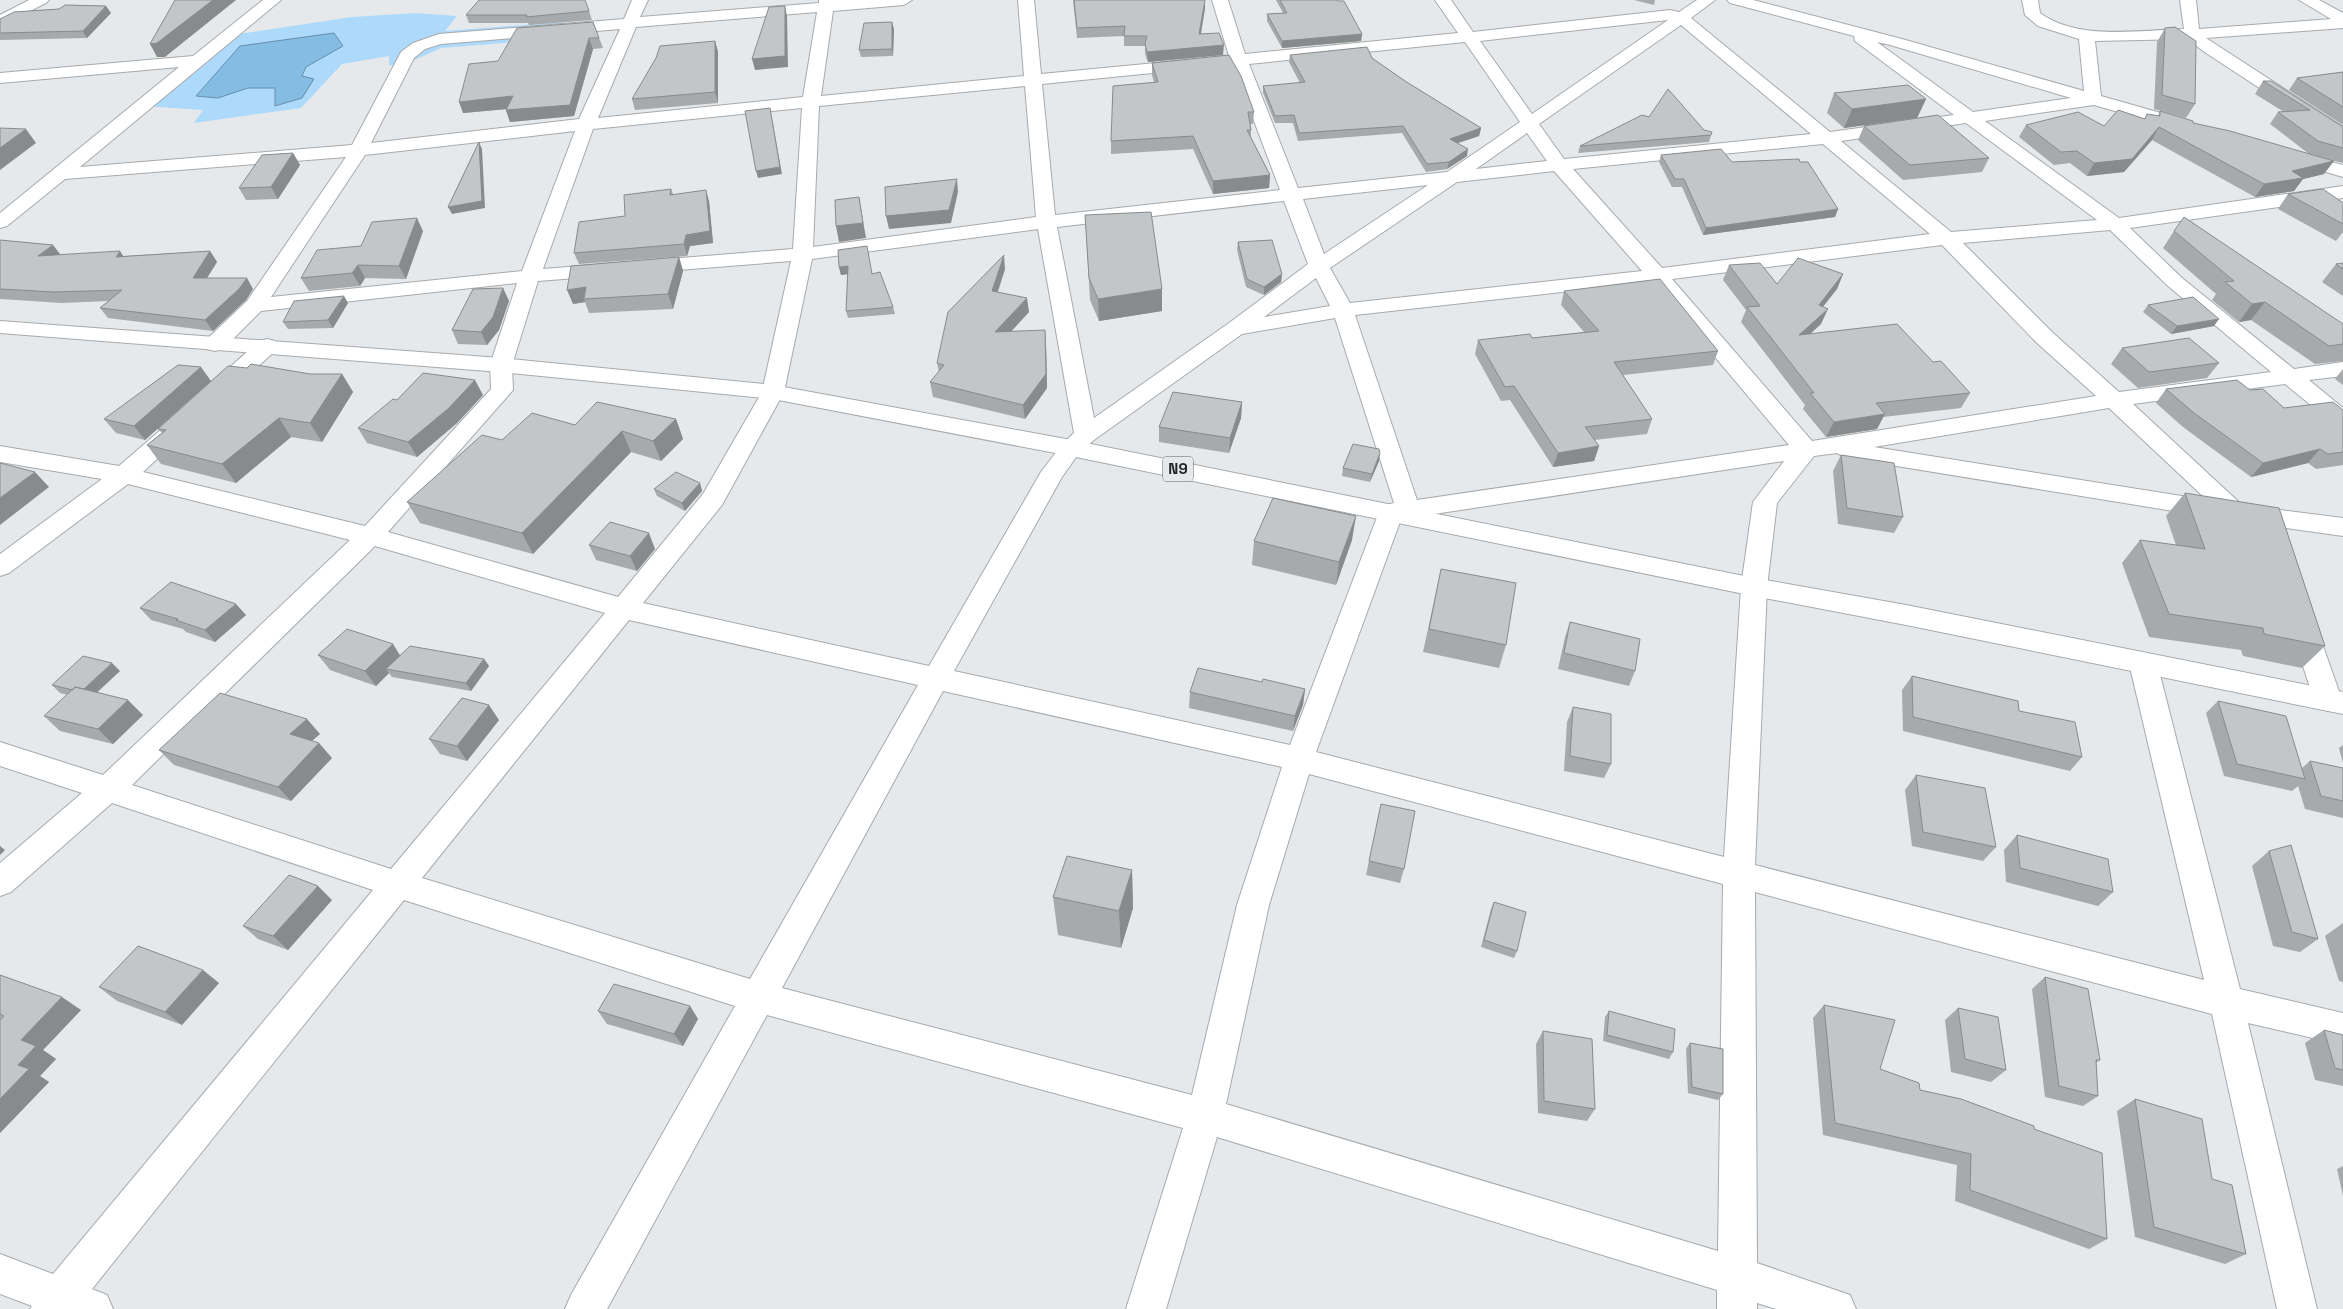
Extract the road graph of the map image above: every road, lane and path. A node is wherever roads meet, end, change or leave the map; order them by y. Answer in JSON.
{"nodes":[{"id":1,"x":41,"y":0,"type":"edge"},
{"id":2,"x":273,"y":0,"type":"edge"},
{"id":3,"x":640,"y":0,"type":"edge"},
{"id":4,"x":904,"y":0,"type":"edge"},
{"id":5,"x":1026,"y":0,"type":"edge"},
{"id":6,"x":1220,"y":0,"type":"edge"},
{"id":7,"x":1443,"y":0,"type":"edge"},
{"id":8,"x":1708,"y":0,"type":"edge"},
{"id":9,"x":1735,"y":0,"type":"edge"},
{"id":10,"x":2030,"y":0,"type":"edge"},
{"id":11,"x":2188,"y":0,"type":"edge"},
{"id":12,"x":2307,"y":0,"type":"edge"},
{"id":13,"x":826,"y":3,"type":"edge"},
{"id":14,"x":1682,"y":18,"type":"junction"},
{"id":15,"x":2343,"y":19,"type":"edge"},
{"id":16,"x":0,"y":21,"type":"edge"},
{"id":17,"x":631,"y":24,"type":"junction"},
{"id":18,"x":2343,"y":24,"type":"edge"},
{"id":19,"x":1849,"y":30,"type":"junction"},
{"id":20,"x":2192,"y":34,"type":"junction"},
{"id":21,"x":2087,"y":36,"type":"junction"},
{"id":22,"x":1470,"y":37,"type":"junction"},
{"id":23,"x":1239,"y":60,"type":"junction"},
{"id":24,"x":194,"y":61,"type":"junction"},
{"id":25,"x":0,"y":78,"type":"edge"},
{"id":26,"x":1033,"y":80,"type":"junction"},
{"id":27,"x":2093,"y":100,"type":"junction"},
{"id":28,"x":811,"y":102,"type":"junction"},
{"id":29,"x":1968,"y":116,"type":"junction"},
{"id":30,"x":1530,"y":123,"type":"junction"},
{"id":31,"x":586,"y":124,"type":"junction"},
{"id":32,"x":2198,"y":130,"type":"edge"},
{"id":33,"x":2343,"y":136,"type":"edge"},
{"id":34,"x":1826,"y":138,"type":"junction"},
{"id":35,"x":359,"y":150,"type":"junction"},
{"id":36,"x":2275,"y":152,"type":"edge"},
{"id":37,"x":1559,"y":165,"type":"junction"},
{"id":38,"x":2343,"y":171,"type":"edge"},
{"id":39,"x":61,"y":174,"type":"junction"},
{"id":40,"x":1453,"y":176,"type":"junction"},
{"id":41,"x":2343,"y":192,"type":"edge"},
{"id":42,"x":1291,"y":194,"type":"junction"},
{"id":43,"x":0,"y":222,"type":"edge"},
{"id":44,"x":1046,"y":222,"type":"junction"},
{"id":45,"x":2115,"y":224,"type":"junction"},
{"id":46,"x":1947,"y":238,"type":"junction"},
{"id":47,"x":803,"y":254,"type":"junction"},
{"id":48,"x":1319,"y":266,"type":"junction"},
{"id":49,"x":1657,"y":275,"type":"junction"},
{"id":50,"x":530,"y":276,"type":"junction"},
{"id":51,"x":255,"y":305,"type":"junction"},
{"id":52,"x":1342,"y":310,"type":"junction"},
{"id":53,"x":0,"y":327,"type":"edge"},
{"id":54,"x":1236,"y":328,"type":"junction"},
{"id":55,"x":215,"y":344,"type":"junction"},
{"id":56,"x":267,"y":346,"type":"junction"},
{"id":57,"x":501,"y":365,"type":"junction"},
{"id":58,"x":2343,"y":369,"type":"edge"},
{"id":59,"x":2289,"y":377,"type":"junction"},
{"id":60,"x":774,"y":392,"type":"junction"},
{"id":61,"x":2114,"y":400,"type":"junction"},
{"id":62,"x":2343,"y":420,"type":"edge"},
{"id":63,"x":1079,"y":441,"type":"junction"},
{"id":64,"x":1816,"y":448,"type":"junction"},
{"id":65,"x":0,"y":454,"type":"edge"},
{"id":66,"x":124,"y":475,"type":"junction"},
{"id":67,"x":1399,"y":510,"type":"junction"},
{"id":68,"x":2235,"y":513,"type":"junction"},
{"id":69,"x":2268,"y":518,"type":"junction"},
{"id":70,"x":2343,"y":527,"type":"edge"},
{"id":71,"x":370,"y":536,"type":"junction"},
{"id":72,"x":2277,"y":545,"type":"edge"},
{"id":73,"x":0,"y":567,"type":"edge"},
{"id":74,"x":1754,"y":587,"type":"junction"},
{"id":75,"x":2295,"y":600,"type":"edge"},
{"id":76,"x":624,"y":609,"type":"junction"},
{"id":77,"x":2143,"y":663,"type":"junction"},
{"id":78,"x":936,"y":678,"type":"junction"},
{"id":79,"x":2335,"y":701,"type":"edge"},
{"id":80,"x":0,"y":754,"type":"edge"},
{"id":81,"x":1299,"y":759,"type":"junction"},
{"id":82,"x":107,"y":790,"type":"junction"},
{"id":83,"x":1740,"y":875,"type":"junction"},
{"id":84,"x":0,"y":882,"type":"edge"},
{"id":85,"x":399,"y":885,"type":"junction"},
{"id":86,"x":757,"y":997,"type":"junction"},
{"id":87,"x":2226,"y":1002,"type":"junction"},
{"id":88,"x":2343,"y":1029,"type":"edge"},
{"id":89,"x":1205,"y":1116,"type":"junction"},
{"id":90,"x":0,"y":1274,"type":"edge"},
{"id":91,"x":1738,"y":1293,"type":"edge"},
{"id":92,"x":67,"y":1305,"type":"edge"},
{"id":93,"x":585,"y":1309,"type":"edge"},
{"id":94,"x":1146,"y":1309,"type":"edge"},
{"id":95,"x":1836,"y":1309,"type":"edge"},
{"id":96,"x":2297,"y":1309,"type":"edge"}],
"edges":[{"from":1,"to":16,"type":"street"},
{"from":2,"to":24,"type":"street"},
{"from":3,"to":17,"type":"street"},
{"from":4,"to":13,"type":"street"},
{"from":5,"to":26,"type":"street"},
{"from":6,"to":23,"type":"street"},
{"from":7,"to":22,"type":"street"},
{"from":8,"to":14,"type":"street"},
{"from":9,"to":19,"type":"street"},
{"from":10,"to":21,"type":"street"},
{"from":11,"to":20,"type":"street"},
{"from":12,"to":15,"type":"street"},
{"from":13,"to":17,"type":"street"},
{"from":13,"to":28,"type":"street"},
{"from":14,"to":22,"type":"street"},
{"from":14,"to":30,"type":"street"},
{"from":14,"to":34,"type":"street"},
{"from":17,"to":31,"type":"street"},
{"from":17,"to":35,"type":"street"},
{"from":18,"to":20,"type":"street"},
{"from":19,"to":27,"type":"street"},
{"from":19,"to":29,"type":"street"},
{"from":20,"to":21,"type":"street"},
{"from":20,"to":33,"type":"street"},
{"from":21,"to":27,"type":"street"},
{"from":22,"to":23,"type":"street"},
{"from":22,"to":30,"type":"street"},
{"from":23,"to":26,"type":"street"},
{"from":23,"to":42,"type":"street"},
{"from":24,"to":25,"type":"street"},
{"from":24,"to":39,"type":"street"},
{"from":26,"to":28,"type":"street"},
{"from":26,"to":44,"type":"street"},
{"from":27,"to":29,"type":"street"},
{"from":27,"to":32,"type":"street"},
{"from":28,"to":31,"type":"street"},
{"from":28,"to":47,"type":"street"},
{"from":29,"to":34,"type":"street"},
{"from":29,"to":45,"type":"street"},
{"from":30,"to":37,"type":"street"},
{"from":30,"to":40,"type":"street"},
{"from":31,"to":35,"type":"street"},
{"from":31,"to":50,"type":"street"},
{"from":34,"to":37,"type":"street"},
{"from":34,"to":46,"type":"street"},
{"from":35,"to":39,"type":"street"},
{"from":35,"to":51,"type":"street"},
{"from":36,"to":38,"type":"street"},
{"from":37,"to":40,"type":"street"},
{"from":37,"to":49,"type":"street"},
{"from":39,"to":43,"type":"street"},
{"from":40,"to":42,"type":"street"},
{"from":40,"to":48,"type":"street"},
{"from":41,"to":45,"type":"street"},
{"from":42,"to":44,"type":"street"},
{"from":42,"to":48,"type":"street"},
{"from":44,"to":47,"type":"street"},
{"from":44,"to":63,"type":"street"},
{"from":45,"to":46,"type":"street"},
{"from":45,"to":59,"type":"street"},
{"from":46,"to":49,"type":"street"},
{"from":46,"to":61,"type":"street"},
{"from":47,"to":50,"type":"street"},
{"from":47,"to":60,"type":"street"},
{"from":48,"to":52,"type":"street"},
{"from":48,"to":54,"type":"street"},
{"from":49,"to":52,"type":"street"},
{"from":49,"to":64,"type":"street"},
{"from":50,"to":51,"type":"street"},
{"from":50,"to":57,"type":"street"},
{"from":51,"to":55,"type":"street"},
{"from":52,"to":54,"type":"street"},
{"from":52,"to":67,"type":"street"},
{"from":53,"to":55,"type":"street","number":"N9"},
{"from":54,"to":63,"type":"street"},
{"from":55,"to":56,"type":"street","number":"N9"},
{"from":56,"to":57,"type":"street","number":"N9"},
{"from":56,"to":66,"type":"street"},
{"from":57,"to":60,"type":"street","number":"N9"},
{"from":57,"to":71,"type":"street"},
{"from":58,"to":59,"type":"street"},
{"from":59,"to":61,"type":"street"},
{"from":59,"to":62,"type":"street"},
{"from":60,"to":63,"type":"street","number":"N9"},
{"from":60,"to":76,"type":"street"},
{"from":61,"to":64,"type":"street"},
{"from":61,"to":68,"type":"street"},
{"from":63,"to":67,"type":"street","number":"N9"},
{"from":63,"to":78,"type":"street"},
{"from":64,"to":67,"type":"street"},
{"from":64,"to":68,"type":"street"},
{"from":64,"to":74,"type":"street"},
{"from":65,"to":66,"type":"street"},
{"from":66,"to":71,"type":"street"},
{"from":66,"to":73,"type":"street"},
{"from":67,"to":74,"type":"street","number":"N9"},
{"from":67,"to":81,"type":"street"},
{"from":68,"to":69,"type":"street"},
{"from":69,"to":70,"type":"street"},
{"from":69,"to":72,"type":"street"},
{"from":71,"to":76,"type":"street"},
{"from":71,"to":82,"type":"street"},
{"from":74,"to":77,"type":"street","number":"N9"},
{"from":74,"to":83,"type":"street"},
{"from":75,"to":79,"type":"street"},
{"from":76,"to":78,"type":"street"},
{"from":76,"to":85,"type":"street"},
{"from":77,"to":79,"type":"street","number":"N9"},
{"from":77,"to":87,"type":"street"},
{"from":78,"to":81,"type":"street"},
{"from":78,"to":86,"type":"street"},
{"from":80,"to":82,"type":"street"},
{"from":81,"to":83,"type":"street"},
{"from":81,"to":89,"type":"street"},
{"from":82,"to":84,"type":"street"},
{"from":82,"to":85,"type":"street"},
{"from":83,"to":87,"type":"street"},
{"from":83,"to":91,"type":"street"},
{"from":85,"to":86,"type":"street"},
{"from":85,"to":92,"type":"street"},
{"from":86,"to":89,"type":"street"},
{"from":86,"to":93,"type":"street"},
{"from":87,"to":88,"type":"street"},
{"from":87,"to":96,"type":"street"},
{"from":89,"to":91,"type":"street"},
{"from":89,"to":94,"type":"street"},
{"from":90,"to":92,"type":"street"},
{"from":91,"to":95,"type":"street"}]}
